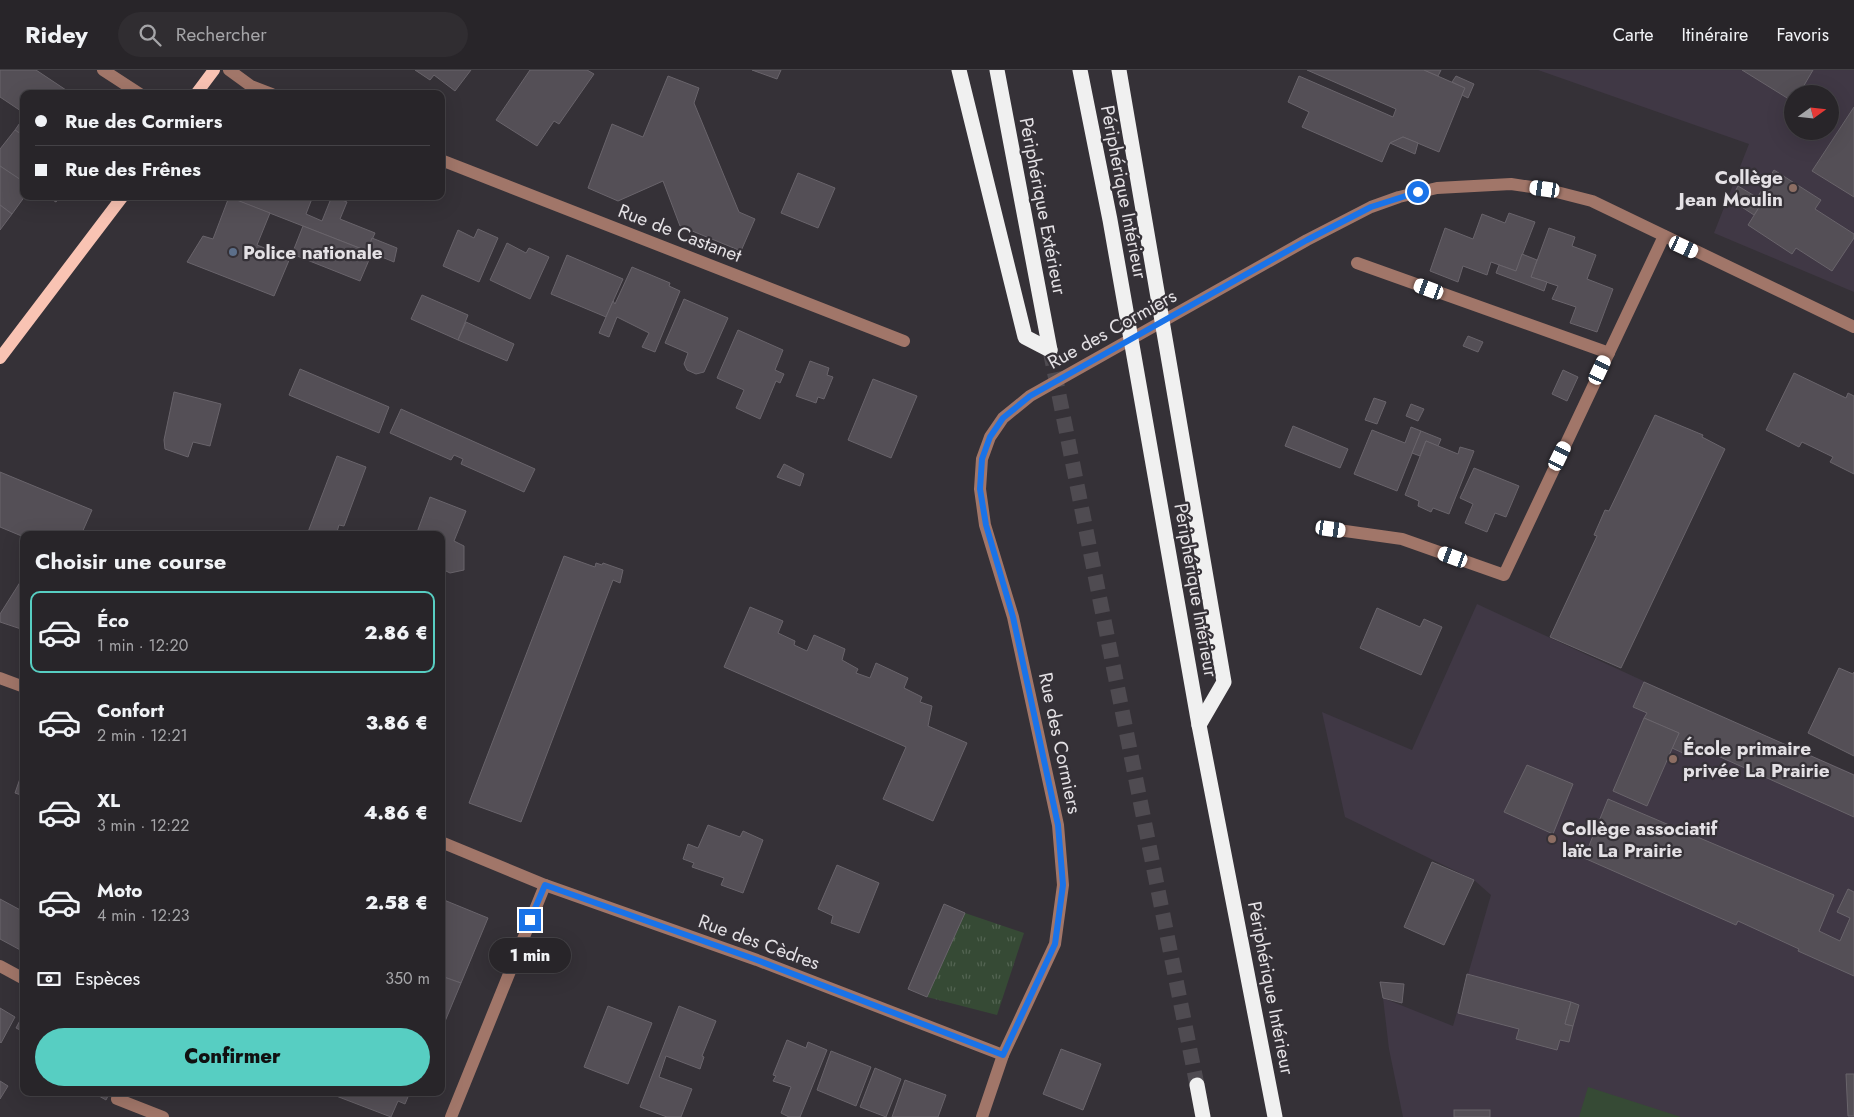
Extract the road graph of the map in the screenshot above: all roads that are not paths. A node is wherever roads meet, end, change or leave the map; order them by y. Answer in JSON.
{"nodes":[{"id":1,"x":103,"y":70,"type":"edge"},
{"id":2,"x":214,"y":70,"type":"edge"},
{"id":3,"x":229,"y":70,"type":"edge"},
{"id":4,"x":959,"y":70,"type":"edge"},
{"id":5,"x":997,"y":70,"type":"edge"},
{"id":6,"x":1080,"y":70,"type":"edge"},
{"id":7,"x":1119,"y":70,"type":"edge"},
{"id":8,"x":134,"y":90,"type":"edge"},
{"id":9,"x":199,"y":90,"type":"edge"},
{"id":10,"x":262,"y":90,"type":"edge"},
{"id":11,"x":445,"y":162,"type":"edge"},
{"id":12,"x":120,"y":200,"type":"edge"},
{"id":13,"x":1664,"y":236,"type":"junction"},
{"id":14,"x":1357,"y":263,"type":"dead end"},
{"id":15,"x":1854,"y":327,"type":"edge"},
{"id":16,"x":904,"y":341,"type":"dead end"},
{"id":17,"x":1608,"y":353,"type":"junction"},
{"id":18,"x":0,"y":358,"type":"edge"},
{"id":19,"x":1331,"y":529,"type":"dead end"},
{"id":20,"x":0,"y":678,"type":"edge"},
{"id":21,"x":20,"y":686,"type":"edge"},
{"id":22,"x":1199,"y":725,"type":"junction"},
{"id":23,"x":445,"y":844,"type":"edge"},
{"id":24,"x":545,"y":885,"type":"junction"},
{"id":25,"x":0,"y":966,"type":"edge"},
{"id":26,"x":20,"y":977,"type":"edge"},
{"id":27,"x":1003,"y":1055,"type":"junction"},
{"id":28,"x":1197,"y":1085,"type":"tunnel mouth"},
{"id":29,"x":118,"y":1099,"type":"dead end"},
{"id":30,"x":163,"y":1117,"type":"edge"},
{"id":31,"x":451,"y":1117,"type":"edge"},
{"id":32,"x":982,"y":1117,"type":"edge"},
{"id":33,"x":1203,"y":1117,"type":"edge"},
{"id":34,"x":1275,"y":1117,"type":"edge"}],
"edges":[{"from":1,"to":8,"type":"street"},
{"from":2,"to":9,"type":"main road"},
{"from":3,"to":10,"type":"street"},
{"from":4,"to":5,"type":"highway","name":"Périphérique Extérieur"},
{"from":6,"to":22,"type":"highway","name":"Périphérique Intérieur"},
{"from":7,"to":22,"type":"highway"},
{"from":11,"to":16,"type":"street","name":"Rue de Castanet"},
{"from":12,"to":18,"type":"main road"},
{"from":13,"to":15,"type":"street","name":"Rue des Cormiers"},
{"from":13,"to":17,"type":"street"},
{"from":13,"to":27,"type":"street","name":"Rue des Cormiers"},
{"from":14,"to":17,"type":"street"},
{"from":17,"to":19,"type":"street"},
{"from":20,"to":21,"type":"street"},
{"from":22,"to":34,"type":"highway","name":"Périphérique Intérieur"},
{"from":23,"to":24,"type":"street","name":"Rue des Cèdres"},
{"from":24,"to":27,"type":"street","name":"Rue des Cèdres"},
{"from":24,"to":31,"type":"street"},
{"from":25,"to":26,"type":"street"},
{"from":27,"to":32,"type":"street"},
{"from":28,"to":33,"type":"highway"},
{"from":29,"to":30,"type":"street"}]}
